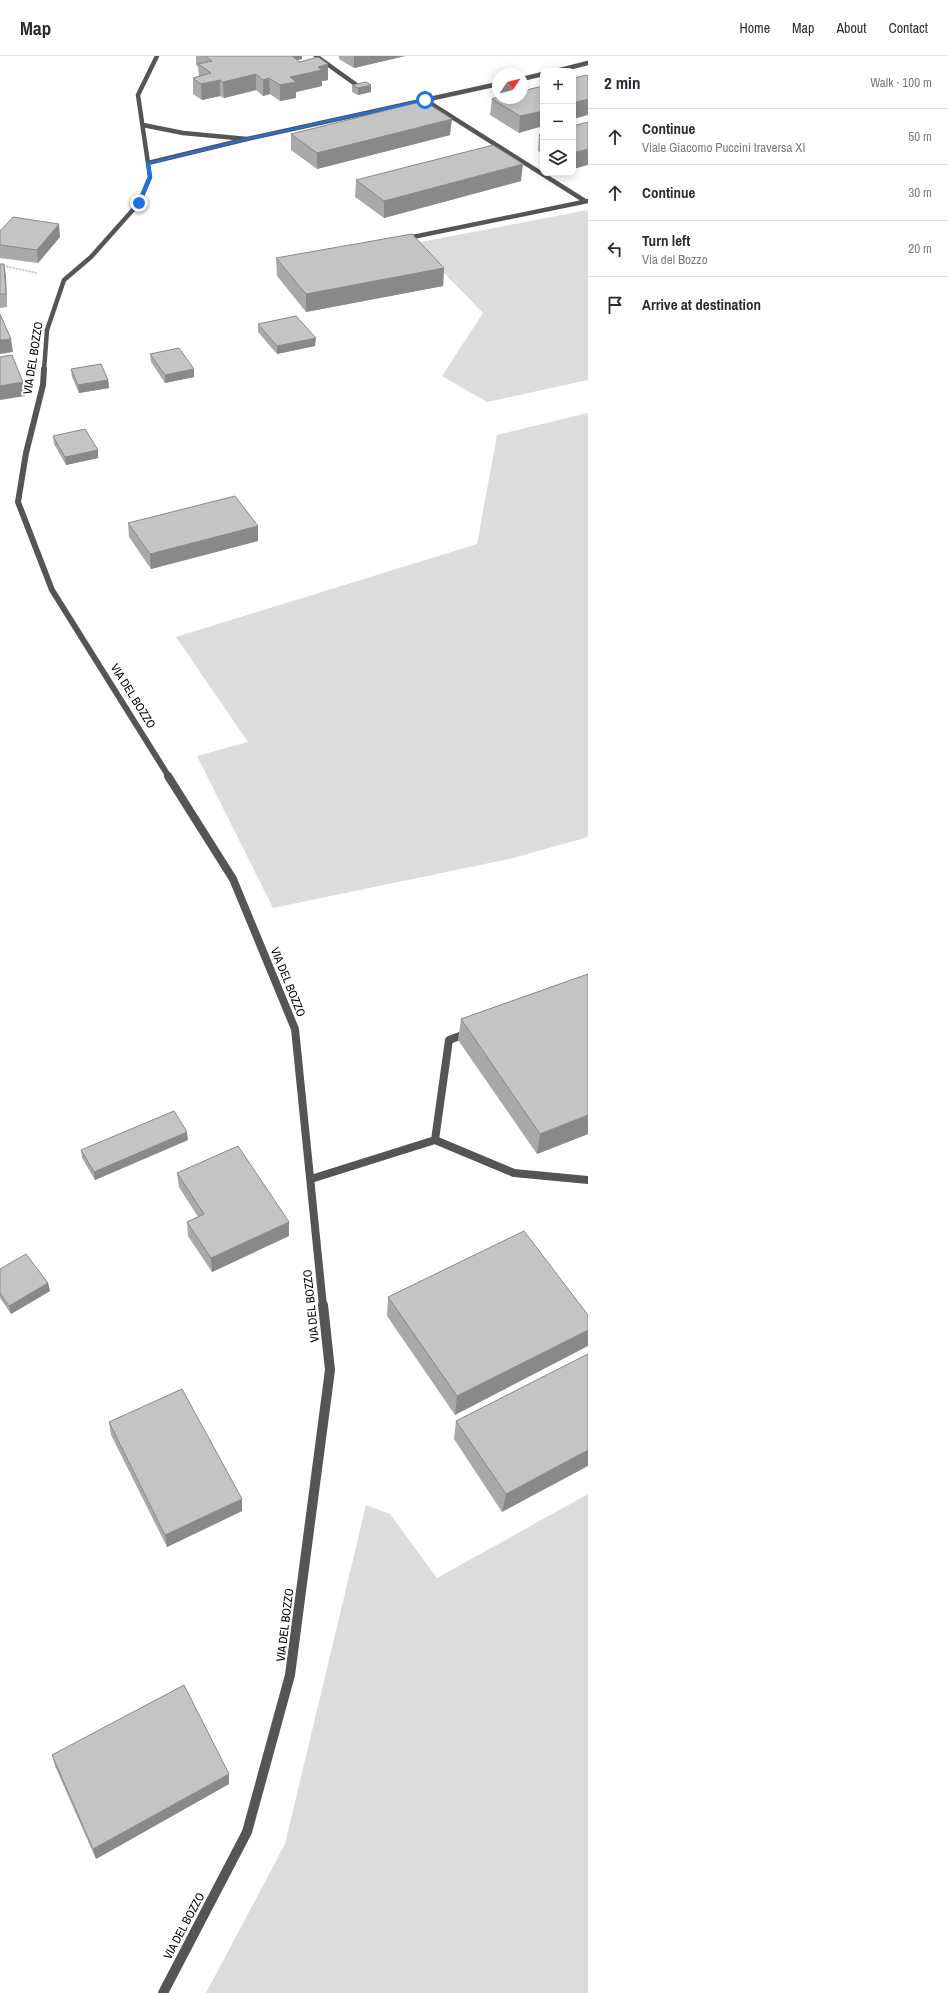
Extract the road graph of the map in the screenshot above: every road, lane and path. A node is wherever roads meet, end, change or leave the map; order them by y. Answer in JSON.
{"nodes":[{"id":1,"x":157,"y":56,"type":"edge"},
{"id":2,"x":318,"y":56,"type":"edge"},
{"id":3,"x":588,"y":63,"type":"edge"},
{"id":4,"x":568,"y":68,"type":"edge"},
{"id":5,"x":540,"y":75,"type":"edge"},
{"id":6,"x":528,"y":78,"type":"edge"},
{"id":7,"x":492,"y":85,"type":"edge"},
{"id":8,"x":358,"y":86,"type":"edge"},
{"id":9,"x":425,"y":100,"type":"junction"},
{"id":10,"x":143,"y":125,"type":"junction"},
{"id":11,"x":247,"y":139,"type":"junction"},
{"id":12,"x":148,"y":163,"type":"junction"},
{"id":13,"x":587,"y":201,"type":"edge"},
{"id":14,"x":396,"y":240,"type":"edge"},
{"id":15,"x":0,"y":265,"type":"edge"},
{"id":16,"x":64,"y":280,"type":"junction"},
{"id":17,"x":478,"y":1029,"type":"edge"},
{"id":18,"x":435,"y":1140,"type":"junction"},
{"id":19,"x":311,"y":1179,"type":"junction"},
{"id":20,"x":588,"y":1180,"type":"edge"},
{"id":21,"x":163,"y":1993,"type":"edge"}],
"edges":[{"from":1,"to":10,"type":"street","name":"VIA DEL BOZZO"},
{"from":2,"to":8,"type":"street"},
{"from":3,"to":4,"type":"street"},
{"from":5,"to":6,"type":"street"},
{"from":7,"to":9,"type":"street"},
{"from":9,"to":11,"type":"street"},
{"from":9,"to":13,"type":"street"},
{"from":10,"to":11,"type":"street"},
{"from":10,"to":12,"type":"street","name":"VIA DEL BOZZO"},
{"from":11,"to":12,"type":"street"},
{"from":12,"to":16,"type":"street","name":"VIA DEL BOZZO"},
{"from":13,"to":14,"type":"street"},
{"from":15,"to":16,"type":"path"},
{"from":16,"to":19,"type":"street","name":"VIA DEL BOZZO"},
{"from":17,"to":18,"type":"street"},
{"from":18,"to":19,"type":"street"},
{"from":18,"to":20,"type":"street"},
{"from":19,"to":21,"type":"street","name":"VIA DEL BOZZO"}]}
